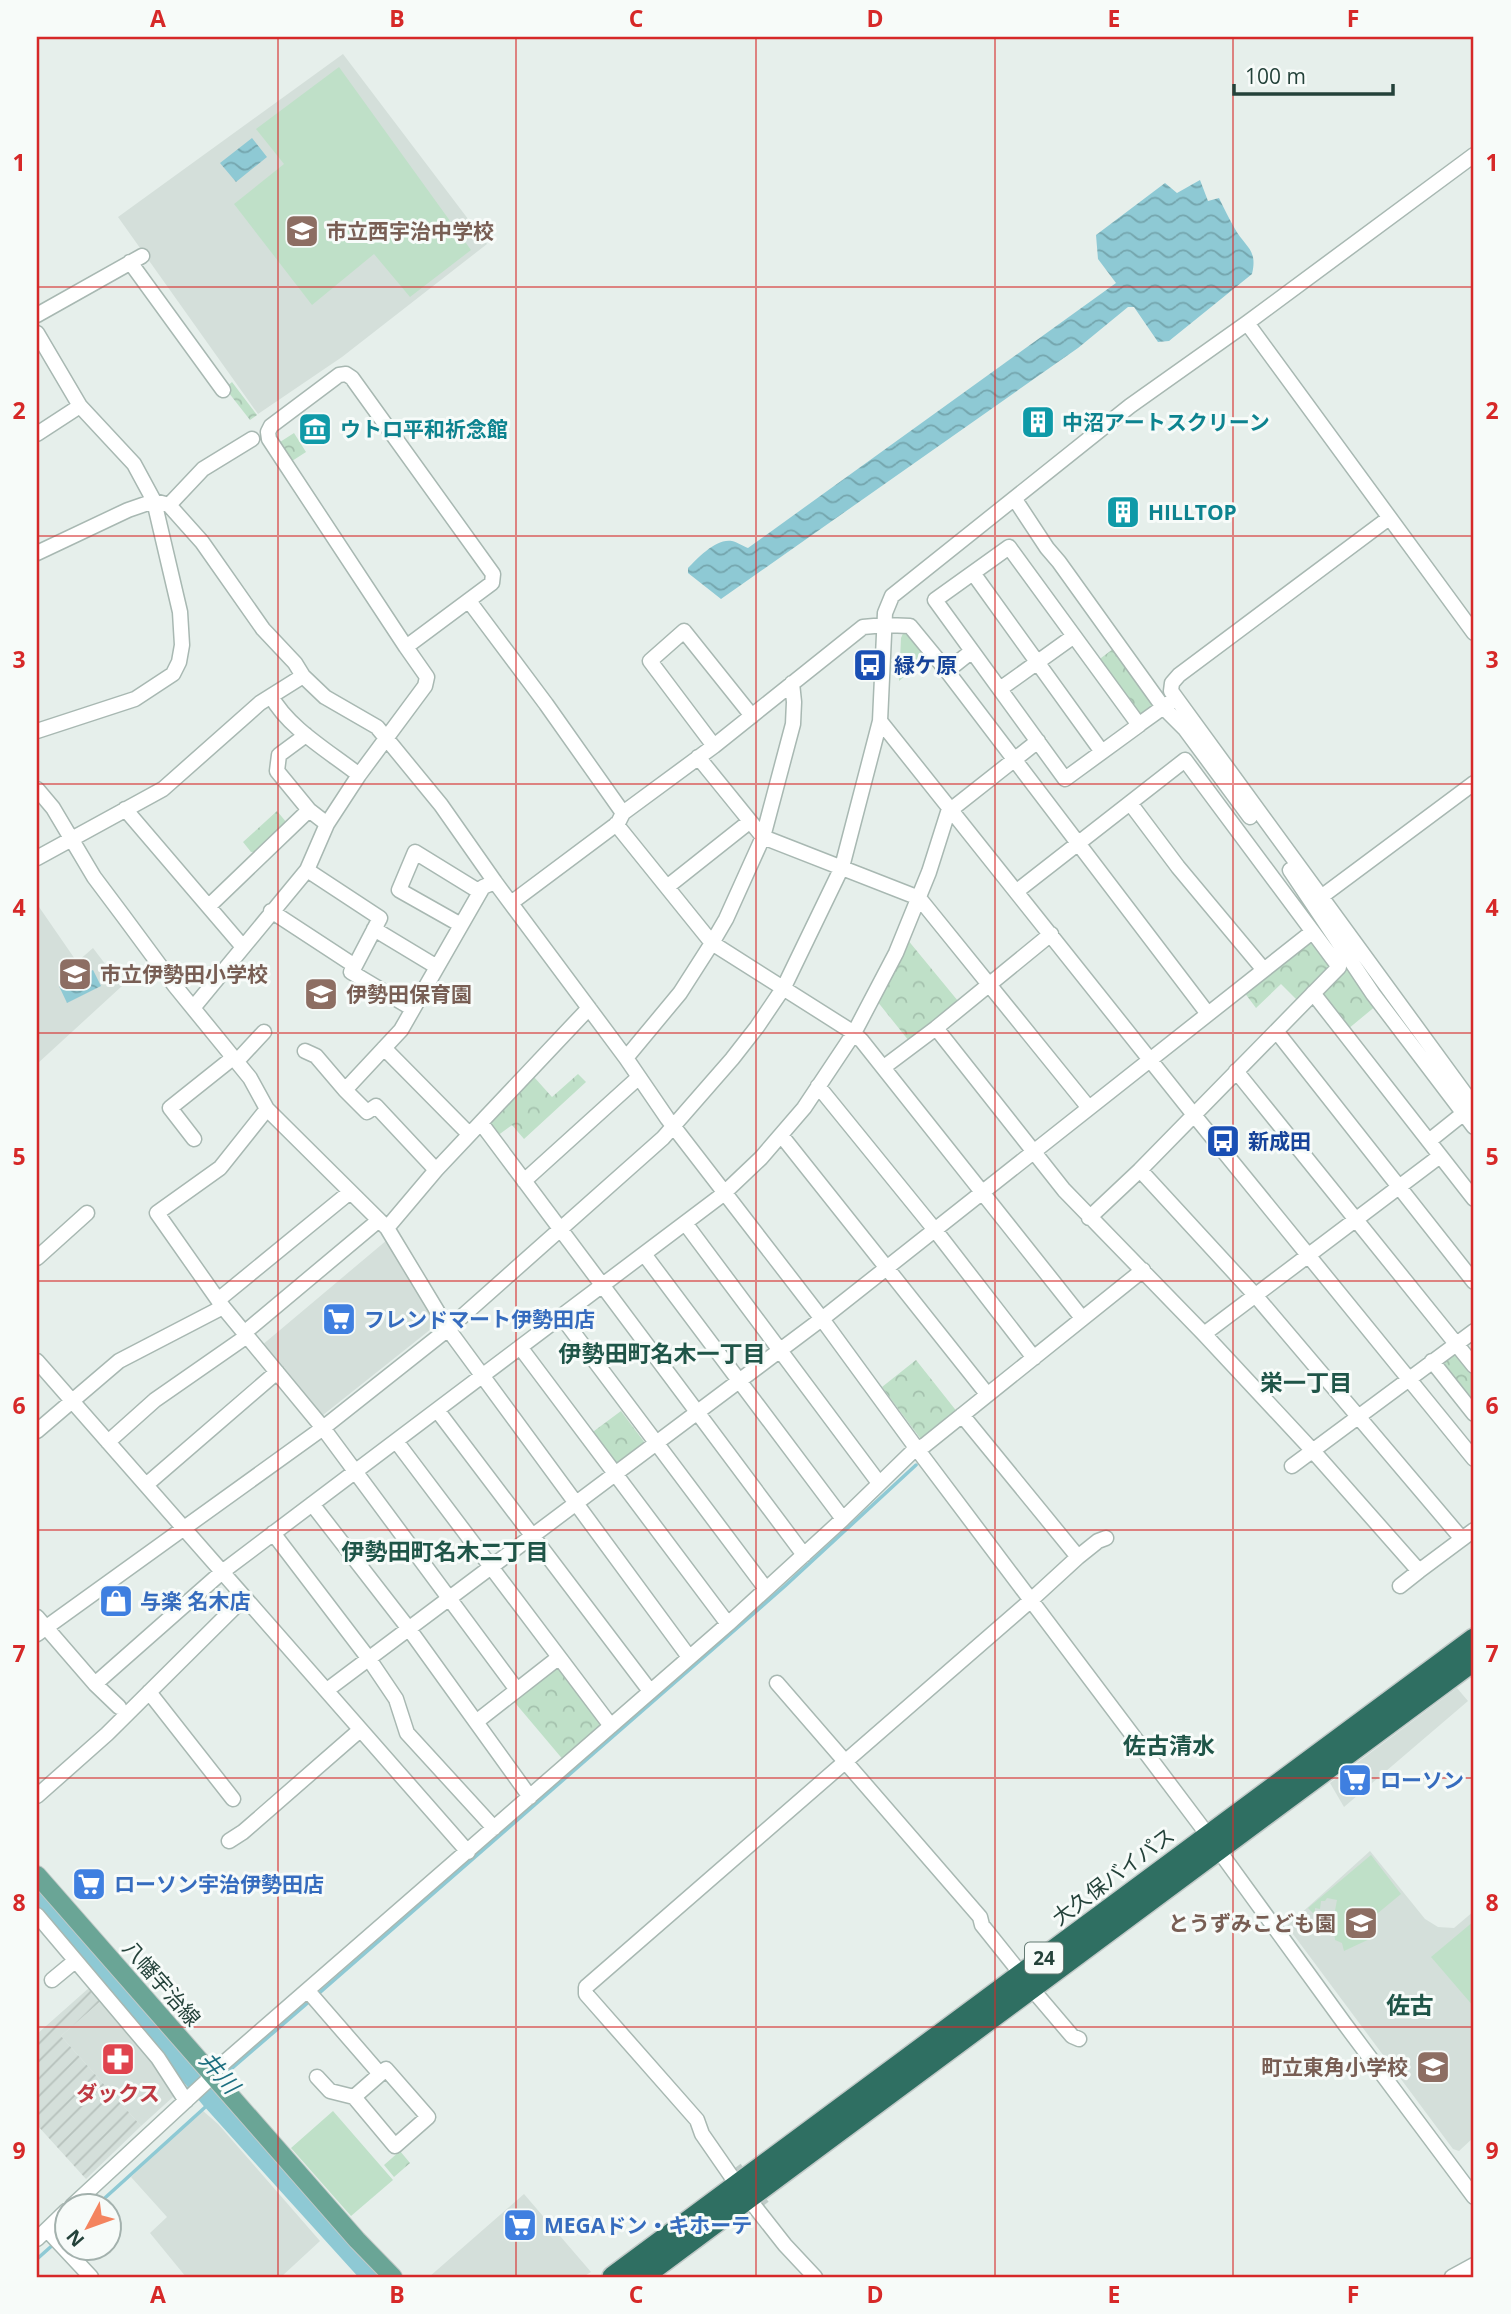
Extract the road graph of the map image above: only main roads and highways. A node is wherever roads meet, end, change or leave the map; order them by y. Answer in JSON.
{"nodes":[{"id":1,"x":1474,"y":1639,"type":"edge"},
{"id":2,"x":1474,"y":1660,"type":"edge"},
{"id":3,"x":1213,"y":1843,"type":"junction"},
{"id":4,"x":37,"y":1875,"type":"edge"},
{"id":5,"x":746,"y":2190,"type":"junction"},
{"id":6,"x":393,"y":2277,"type":"edge"},
{"id":7,"x":613,"y":2277,"type":"edge"},
{"id":8,"x":642,"y":2277,"type":"edge"}],
"edges":[{"from":1,"to":3,"type":"highway","name":"大久保バイパス","number":"24"},
{"from":2,"to":3,"type":"highway","name":"大久保バイパス","number":"24"},
{"from":3,"to":5,"type":"highway","name":"大久保バイパス","number":"24"},
{"from":4,"to":6,"type":"main road","name":"八幡宇治線"},
{"from":5,"to":7,"type":"highway","name":"大久保バイパス","number":"24"},
{"from":5,"to":8,"type":"highway","name":"大久保バイパス","number":"24"}]}
